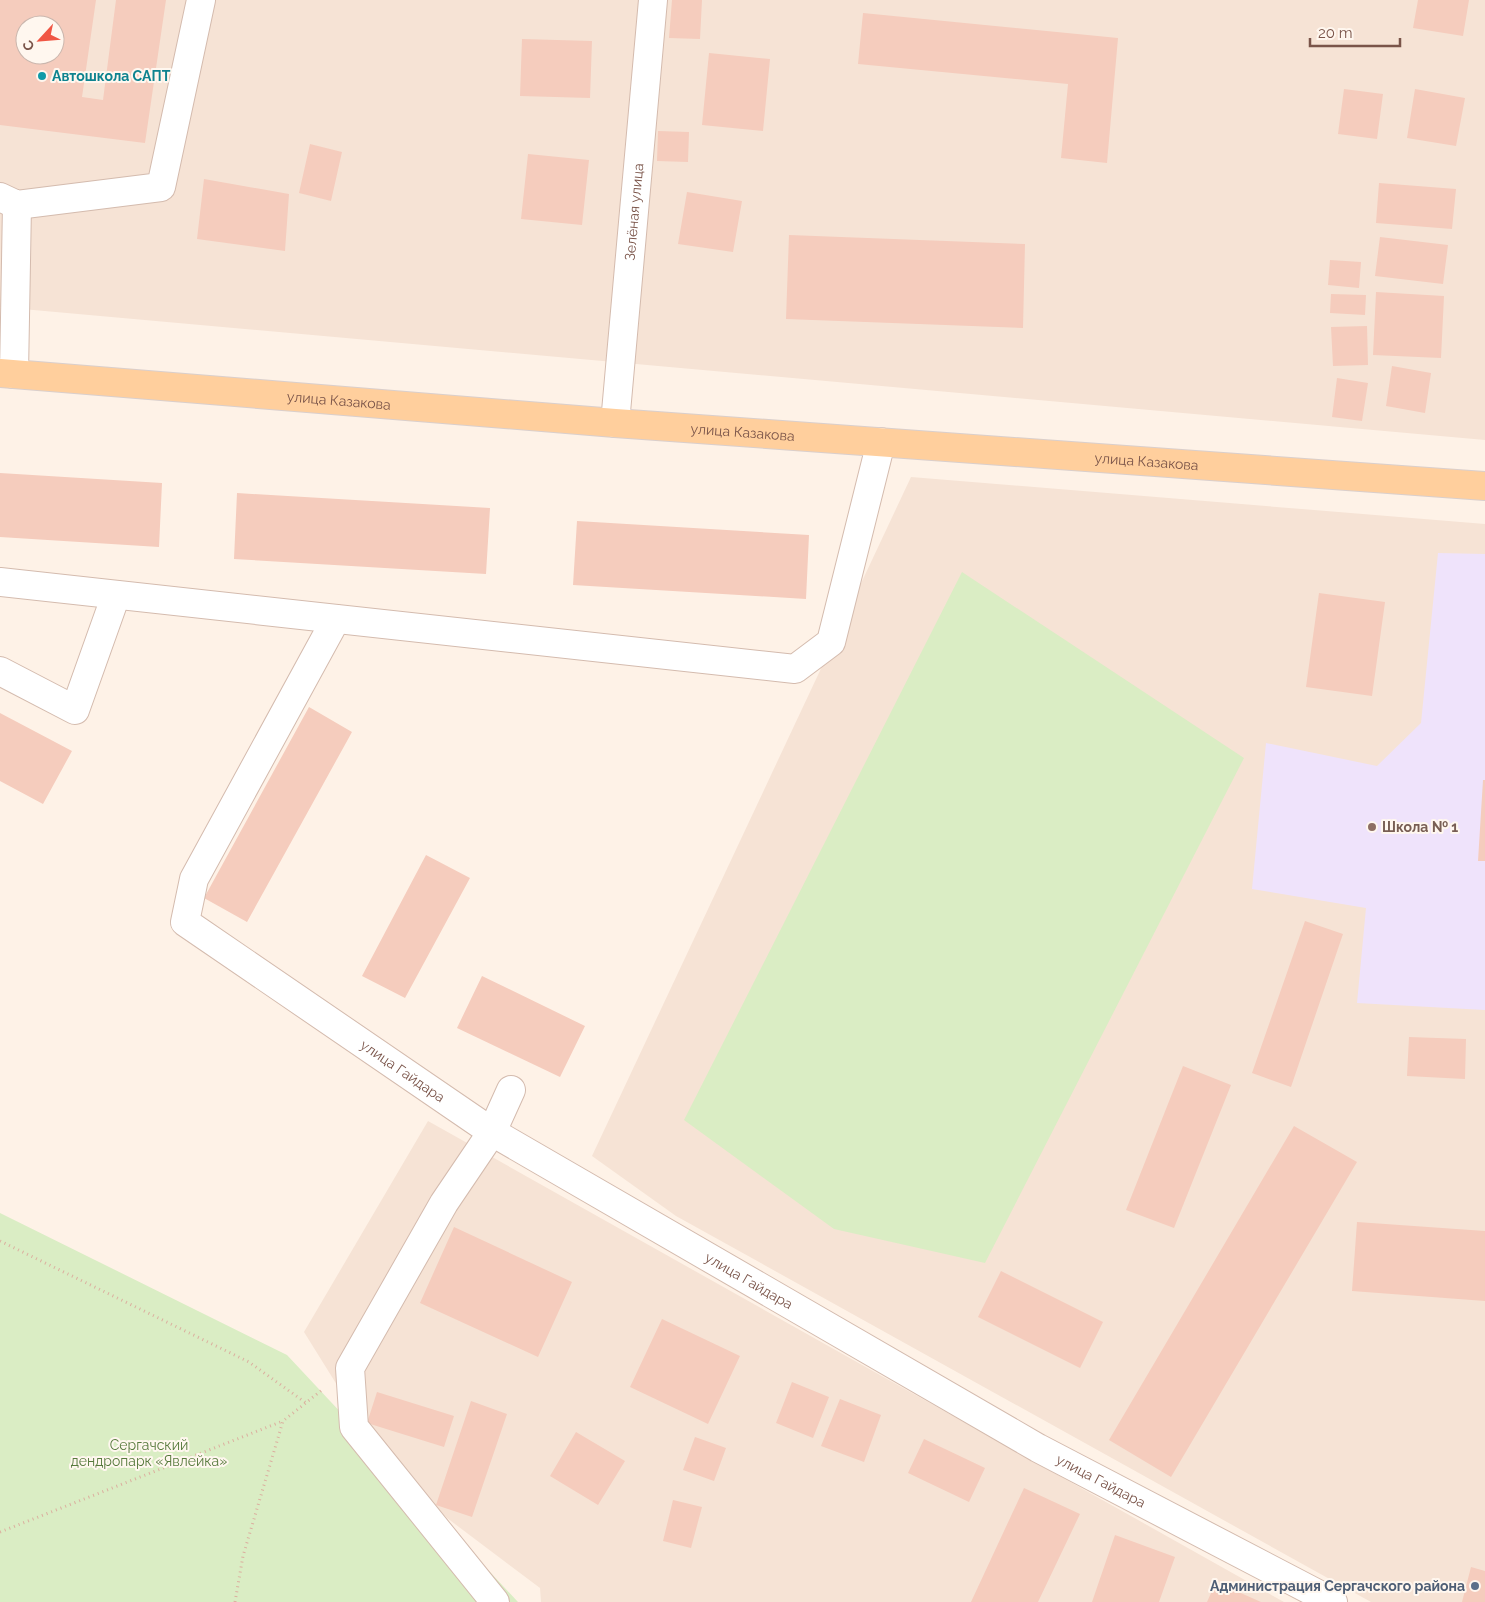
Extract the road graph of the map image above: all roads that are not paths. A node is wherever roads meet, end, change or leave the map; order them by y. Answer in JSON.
{"nodes":[{"id":1,"x":201,"y":0,"type":"edge"},
{"id":2,"x":654,"y":0,"type":"edge"},
{"id":3,"x":8,"y":201,"type":"edge"},
{"id":4,"x":7,"y":374,"type":"edge"},
{"id":5,"x":615,"y":423,"type":"junction"},
{"id":6,"x":881,"y":442,"type":"junction"},
{"id":7,"x":1485,"y":486,"type":"edge"},
{"id":8,"x":0,"y":582,"type":"edge"},
{"id":9,"x":116,"y":595,"type":"junction"},
{"id":10,"x":336,"y":619,"type":"junction"},
{"id":11,"x":0,"y":671,"type":"edge"},
{"id":12,"x":511,"y":1090,"type":"dead end"},
{"id":13,"x":492,"y":1132,"type":"junction"},
{"id":14,"x":495,"y":1602,"type":"edge"},
{"id":15,"x":1333,"y":1602,"type":"edge"}],
"edges":[{"from":1,"to":3,"type":"street"},
{"from":2,"to":5,"type":"street","name":"Зелёная улица"},
{"from":3,"to":4,"type":"street"},
{"from":4,"to":5,"type":"main road","name":"улица Казакова"},
{"from":5,"to":6,"type":"main road","name":"улица Казакова"},
{"from":6,"to":7,"type":"main road","name":"улица Казакова"},
{"from":6,"to":10,"type":"street"},
{"from":8,"to":9,"type":"street"},
{"from":9,"to":10,"type":"street"},
{"from":9,"to":11,"type":"street"},
{"from":10,"to":13,"type":"street","name":"улица Гайдара"},
{"from":12,"to":13,"type":"street"},
{"from":13,"to":14,"type":"street"},
{"from":13,"to":15,"type":"street","name":"улица Гайдара"}]}
